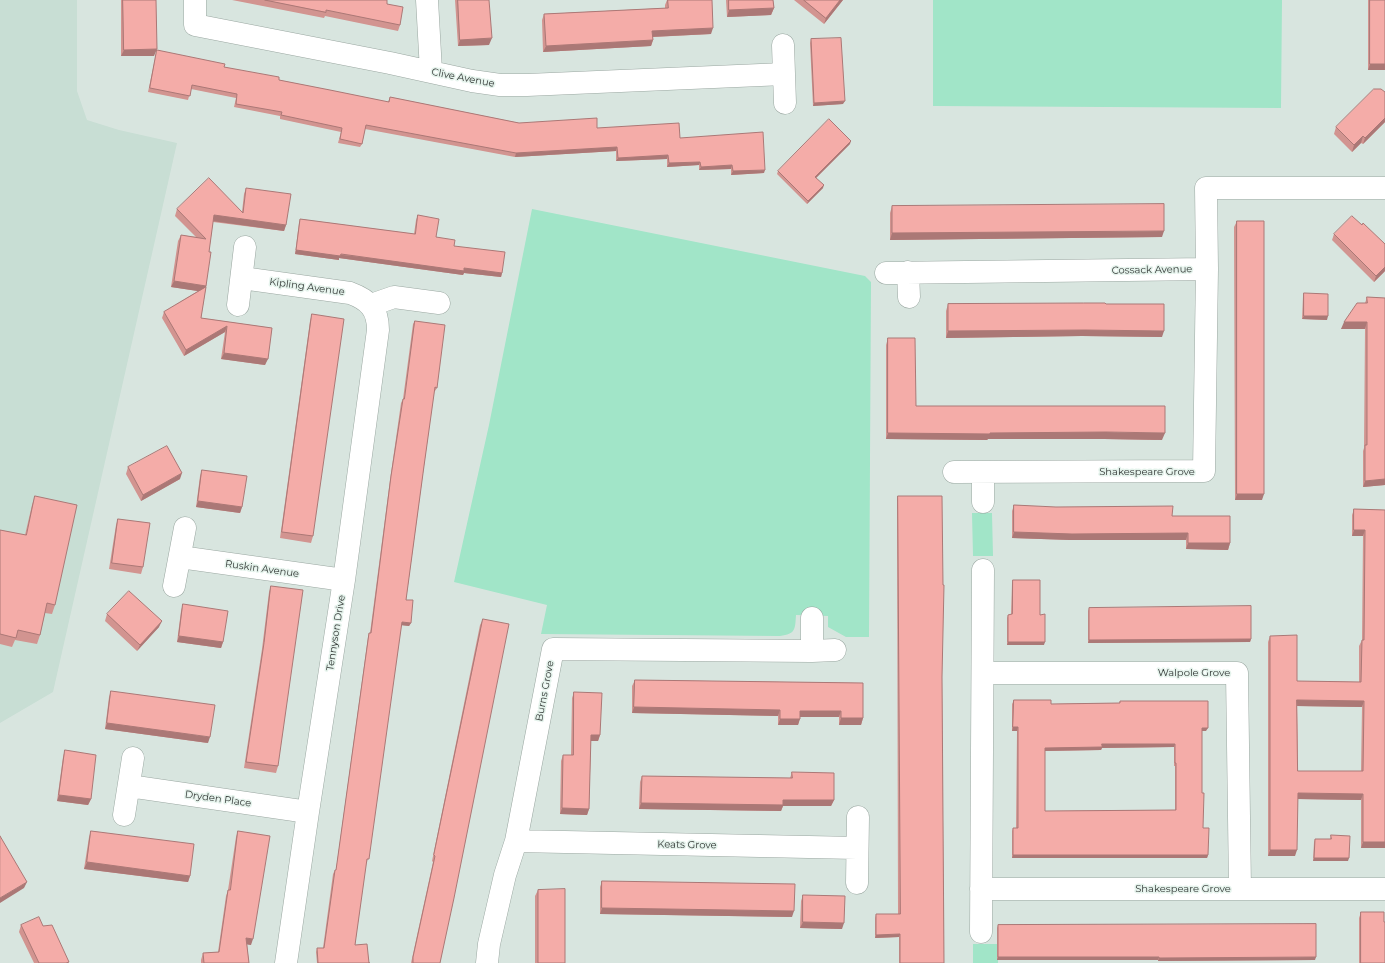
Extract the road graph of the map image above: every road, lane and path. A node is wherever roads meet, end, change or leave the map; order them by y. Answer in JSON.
{"nodes":[{"id":1,"x":195,"y":0,"type":"edge"},
{"id":2,"x":427,"y":0,"type":"edge"},
{"id":3,"x":783,"y":45,"type":"dead end"},
{"id":4,"x":431,"y":71,"type":"junction"},
{"id":5,"x":784,"y":74,"type":"junction"},
{"id":6,"x":785,"y":103,"type":"dead end"},
{"id":7,"x":1385,"y":188,"type":"edge"},
{"id":8,"x":246,"y":248,"type":"dead end"},
{"id":9,"x":1206,"y":269,"type":"junction"},
{"id":10,"x":908,"y":272,"type":"junction"},
{"id":11,"x":886,"y":273,"type":"dead end"},
{"id":12,"x":242,"y":278,"type":"junction"},
{"id":13,"x":909,"y":297,"type":"dead end"},
{"id":14,"x":439,"y":303,"type":"dead end"},
{"id":15,"x":238,"y":305,"type":"dead end"},
{"id":16,"x":371,"y":305,"type":"junction"},
{"id":17,"x":954,"y":472,"type":"dead end"},
{"id":18,"x":983,"y":472,"type":"junction"},
{"id":19,"x":983,"y":502,"type":"dead end"},
{"id":20,"x":185,"y":528,"type":"dead end"},
{"id":21,"x":180,"y":557,"type":"junction"},
{"id":22,"x":983,"y":570,"type":"dead end"},
{"id":23,"x":344,"y":580,"type":"junction"},
{"id":24,"x":174,"y":586,"type":"dead end"},
{"id":25,"x":812,"y":618,"type":"dead end"},
{"id":26,"x":812,"y":650,"type":"junction"},
{"id":27,"x":835,"y":650,"type":"dead end"},
{"id":28,"x":982,"y":673,"type":"junction"},
{"id":29,"x":133,"y":758,"type":"dead end"},
{"id":30,"x":129,"y":786,"type":"junction"},
{"id":31,"x":308,"y":812,"type":"junction"},
{"id":32,"x":124,"y":815,"type":"dead end"},
{"id":33,"x":858,"y":817,"type":"dead end"},
{"id":34,"x":516,"y":842,"type":"junction"},
{"id":35,"x":858,"y":848,"type":"junction"},
{"id":36,"x":857,"y":883,"type":"dead end"},
{"id":37,"x":981,"y":889,"type":"junction"},
{"id":38,"x":1240,"y":889,"type":"junction"},
{"id":39,"x":1385,"y":889,"type":"edge"},
{"id":40,"x":981,"y":932,"type":"dead end"},
{"id":41,"x":286,"y":963,"type":"edge"},
{"id":42,"x":487,"y":963,"type":"edge"}],
"edges":[{"from":1,"to":4,"type":"street","name":"Clive Avenue"},
{"from":2,"to":4,"type":"street"},
{"from":3,"to":5,"type":"street"},
{"from":4,"to":5,"type":"street","name":"Clive Avenue"},
{"from":5,"to":6,"type":"street"},
{"from":7,"to":9,"type":"street","name":"Cossack Avenue"},
{"from":8,"to":12,"type":"street"},
{"from":9,"to":10,"type":"street","name":"Cossack Avenue"},
{"from":9,"to":18,"type":"street","name":"Shakespeare Grove"},
{"from":10,"to":11,"type":"street","name":"Cossack Avenue"},
{"from":10,"to":13,"type":"street"},
{"from":12,"to":15,"type":"street"},
{"from":12,"to":16,"type":"street","name":"Kipling Avenue"},
{"from":14,"to":16,"type":"street"},
{"from":16,"to":23,"type":"street","name":"Tennyson Drive"},
{"from":17,"to":18,"type":"street","name":"Shakespeare Grove"},
{"from":18,"to":19,"type":"street"},
{"from":20,"to":21,"type":"street"},
{"from":21,"to":23,"type":"street","name":"Ruskin Avenue"},
{"from":21,"to":24,"type":"street"},
{"from":22,"to":28,"type":"street"},
{"from":23,"to":31,"type":"street","name":"Tennyson Drive"},
{"from":25,"to":26,"type":"street"},
{"from":26,"to":27,"type":"street","name":"Burns Grove"},
{"from":26,"to":34,"type":"street","name":"Burns Grove"},
{"from":28,"to":37,"type":"street"},
{"from":28,"to":38,"type":"street","name":"Walpole Grove"},
{"from":29,"to":30,"type":"street"},
{"from":30,"to":31,"type":"street","name":"Dryden Place"},
{"from":30,"to":32,"type":"street"},
{"from":31,"to":41,"type":"street","name":"Tennyson Drive"},
{"from":33,"to":35,"type":"street"},
{"from":34,"to":35,"type":"street","name":"Keats Grove"},
{"from":34,"to":42,"type":"street","name":"Burns Grove"},
{"from":35,"to":36,"type":"street"},
{"from":37,"to":38,"type":"street","name":"Shakespeare Grove"},
{"from":37,"to":40,"type":"street"},
{"from":38,"to":39,"type":"street","name":"Shakespeare Grove"}]}
